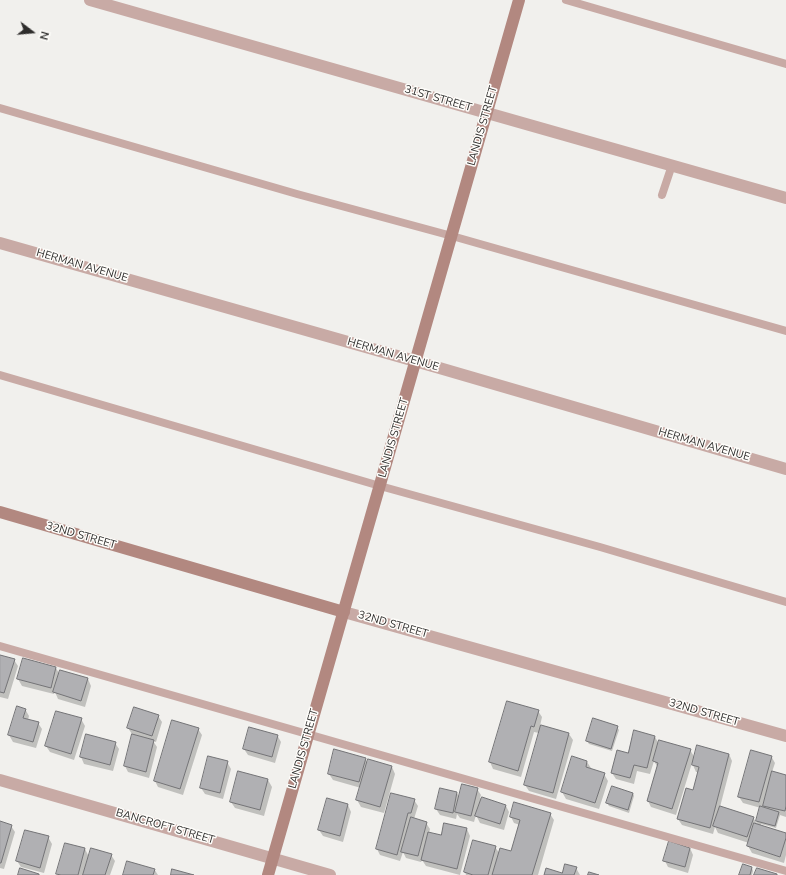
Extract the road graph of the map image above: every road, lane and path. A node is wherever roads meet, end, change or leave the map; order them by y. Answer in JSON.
{"nodes":[{"id":1,"x":90,"y":0,"type":"edge"},
{"id":2,"x":519,"y":0,"type":"edge"},
{"id":3,"x":566,"y":0,"type":"edge"},
{"id":4,"x":786,"y":64,"type":"edge"},
{"id":5,"x":0,"y":108,"type":"edge"},
{"id":6,"x":487,"y":113,"type":"junction"},
{"id":7,"x":672,"y":166,"type":"junction"},
{"id":8,"x":662,"y":195,"type":"dead end"},
{"id":9,"x":786,"y":198,"type":"edge"},
{"id":10,"x":452,"y":236,"type":"junction"},
{"id":11,"x":0,"y":243,"type":"edge"},
{"id":12,"x":786,"y":331,"type":"edge"},
{"id":13,"x":416,"y":361,"type":"junction"},
{"id":14,"x":0,"y":376,"type":"edge"},
{"id":15,"x":786,"y":469,"type":"edge"},
{"id":16,"x":380,"y":486,"type":"junction"},
{"id":17,"x":0,"y":512,"type":"edge"},
{"id":18,"x":786,"y":602,"type":"edge"},
{"id":19,"x":344,"y":612,"type":"junction"},
{"id":20,"x":0,"y":646,"type":"edge"},
{"id":21,"x":308,"y":735,"type":"junction"},
{"id":22,"x":786,"y":736,"type":"edge"},
{"id":23,"x":0,"y":780,"type":"edge"},
{"id":24,"x":273,"y":859,"type":"junction"},
{"id":25,"x":786,"y":871,"type":"edge"},
{"id":26,"x":268,"y":875,"type":"edge"},
{"id":27,"x":330,"y":875,"type":"edge"}],
"edges":[{"from":1,"to":6,"type":"street","name":"31ST STREET"},
{"from":2,"to":6,"type":"main road","name":"LANDIS STREET"},
{"from":3,"to":4,"type":"lane"},
{"from":5,"to":10,"type":"lane"},
{"from":6,"to":7,"type":"street","name":"31ST STREET"},
{"from":6,"to":10,"type":"main road","name":"LANDIS STREET"},
{"from":7,"to":8,"type":"lane"},
{"from":7,"to":9,"type":"street","name":"31ST STREET"},
{"from":10,"to":12,"type":"lane"},
{"from":10,"to":13,"type":"main road","name":"LANDIS STREET"},
{"from":11,"to":13,"type":"street","name":"HERMAN AVENUE"},
{"from":13,"to":15,"type":"street","name":"HERMAN AVENUE"},
{"from":13,"to":16,"type":"main road","name":"LANDIS STREET"},
{"from":14,"to":16,"type":"lane"},
{"from":16,"to":18,"type":"lane"},
{"from":16,"to":19,"type":"main road","name":"LANDIS STREET"},
{"from":17,"to":19,"type":"main road","name":"32ND STREET"},
{"from":19,"to":21,"type":"main road","name":"LANDIS STREET"},
{"from":19,"to":22,"type":"street","name":"32ND STREET"},
{"from":20,"to":21,"type":"lane"},
{"from":21,"to":24,"type":"main road","name":"LANDIS STREET"},
{"from":21,"to":25,"type":"lane"},
{"from":23,"to":24,"type":"street","name":"BANCROFT STREET"},
{"from":24,"to":26,"type":"main road","name":"LANDIS STREET"},
{"from":24,"to":27,"type":"street","name":"BANCROFT STREET"}]}
